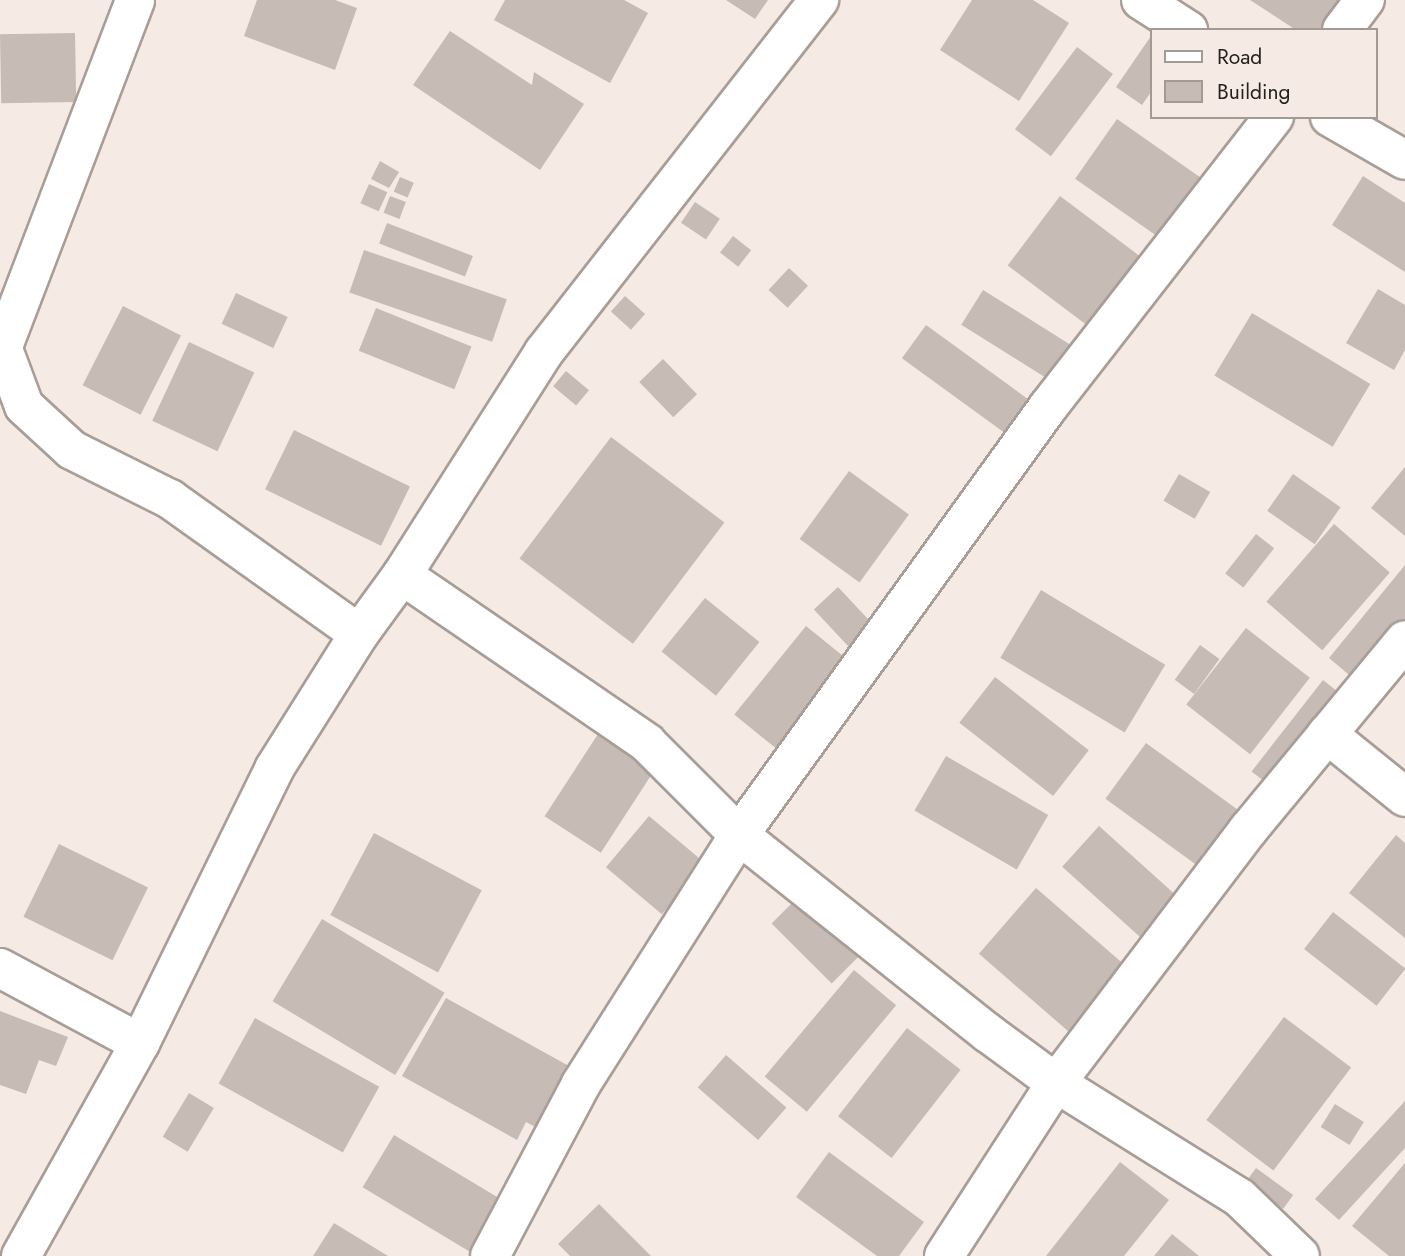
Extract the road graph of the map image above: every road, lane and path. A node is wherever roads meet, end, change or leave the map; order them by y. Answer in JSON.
{"nodes":[{"id":1,"x":135,"y":0,"type":"edge"},
{"id":2,"x":819,"y":0,"type":"edge"},
{"id":3,"x":1141,"y":0,"type":"edge"},
{"id":4,"x":1365,"y":0,"type":"edge"},
{"id":5,"x":1185,"y":28,"type":"edge"},
{"id":6,"x":1344,"y":28,"type":"edge"},
{"id":7,"x":1272,"y":119,"type":"edge"},
{"id":8,"x":1333,"y":119,"type":"edge"},
{"id":9,"x":1405,"y":160,"type":"edge"},
{"id":10,"x":1,"y":345,"type":"edge"},
{"id":11,"x":402,"y":575,"type":"junction"},
{"id":12,"x":359,"y":634,"type":"junction"},
{"id":13,"x":1405,"y":640,"type":"edge"},
{"id":14,"x":1327,"y":734,"type":"junction"},
{"id":15,"x":1405,"y":797,"type":"edge"},
{"id":16,"x":739,"y":835,"type":"junction"},
{"id":17,"x":0,"y":968,"type":"edge"},
{"id":18,"x":140,"y":1043,"type":"junction"},
{"id":19,"x":1056,"y":1083,"type":"junction"},
{"id":20,"x":21,"y":1256,"type":"edge"},
{"id":21,"x":490,"y":1256,"type":"edge"},
{"id":22,"x":944,"y":1256,"type":"edge"},
{"id":23,"x":1300,"y":1256,"type":"edge"}],
"edges":[{"from":1,"to":10,"type":"street"},
{"from":2,"to":11,"type":"street"},
{"from":3,"to":5,"type":"street"},
{"from":4,"to":6,"type":"street"},
{"from":7,"to":16,"type":"street"},
{"from":8,"to":9,"type":"street"},
{"from":10,"to":12,"type":"street"},
{"from":11,"to":12,"type":"street"},
{"from":11,"to":16,"type":"street"},
{"from":12,"to":18,"type":"street"},
{"from":13,"to":14,"type":"street"},
{"from":14,"to":15,"type":"street"},
{"from":14,"to":19,"type":"street"},
{"from":16,"to":19,"type":"street"},
{"from":16,"to":21,"type":"street"},
{"from":17,"to":18,"type":"street"},
{"from":18,"to":20,"type":"street"},
{"from":19,"to":22,"type":"street"},
{"from":19,"to":23,"type":"street"}]}
